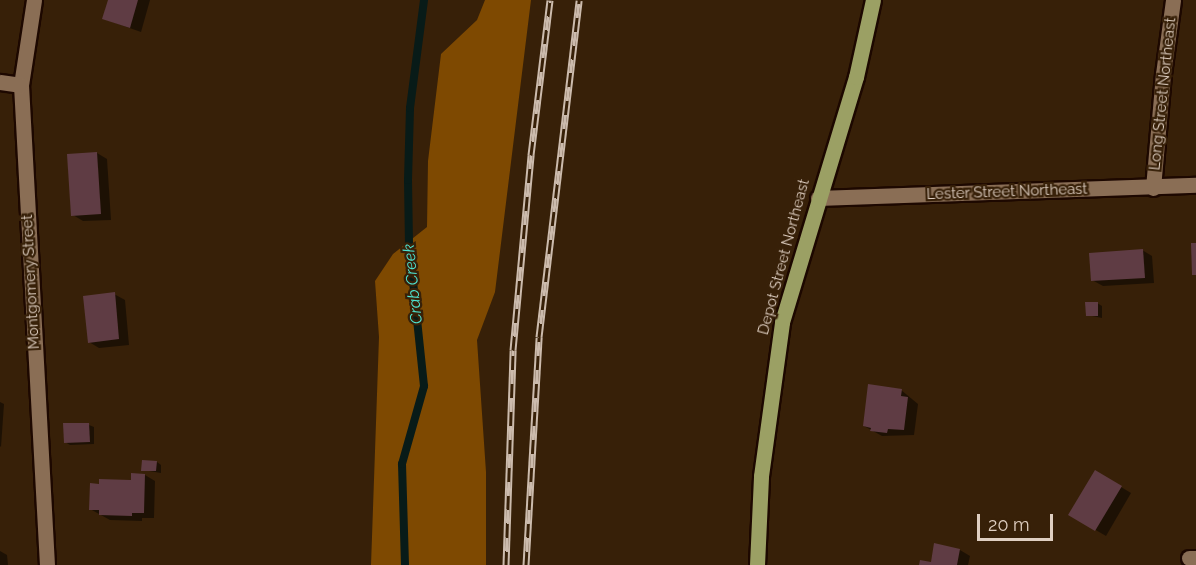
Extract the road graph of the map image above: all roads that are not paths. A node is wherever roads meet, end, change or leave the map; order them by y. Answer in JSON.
{"nodes":[{"id":1,"x":33,"y":0,"type":"edge"},
{"id":2,"x":873,"y":0,"type":"edge"},
{"id":3,"x":1173,"y":0,"type":"edge"},
{"id":4,"x":0,"y":82,"type":"edge"},
{"id":5,"x":21,"y":85,"type":"junction"},
{"id":6,"x":1196,"y":185,"type":"edge"},
{"id":7,"x":1152,"y":188,"type":"junction"},
{"id":8,"x":818,"y":198,"type":"junction"},
{"id":9,"x":46,"y":565,"type":"edge"},
{"id":10,"x":757,"y":565,"type":"edge"}],
"edges":[{"from":1,"to":5,"type":"street","name":"Montgomery Street"},
{"from":2,"to":8,"type":"main road","name":"Depot Street Northeast"},
{"from":3,"to":7,"type":"street","name":"Long Street Northeast"},
{"from":4,"to":5,"type":"street"},
{"from":5,"to":9,"type":"street","name":"Montgomery Street"},
{"from":6,"to":7,"type":"street","name":"Lester Street Northeast"},
{"from":7,"to":8,"type":"street","name":"Lester Street Northeast"},
{"from":8,"to":10,"type":"main road","name":"Depot Street Northeast"}]}
